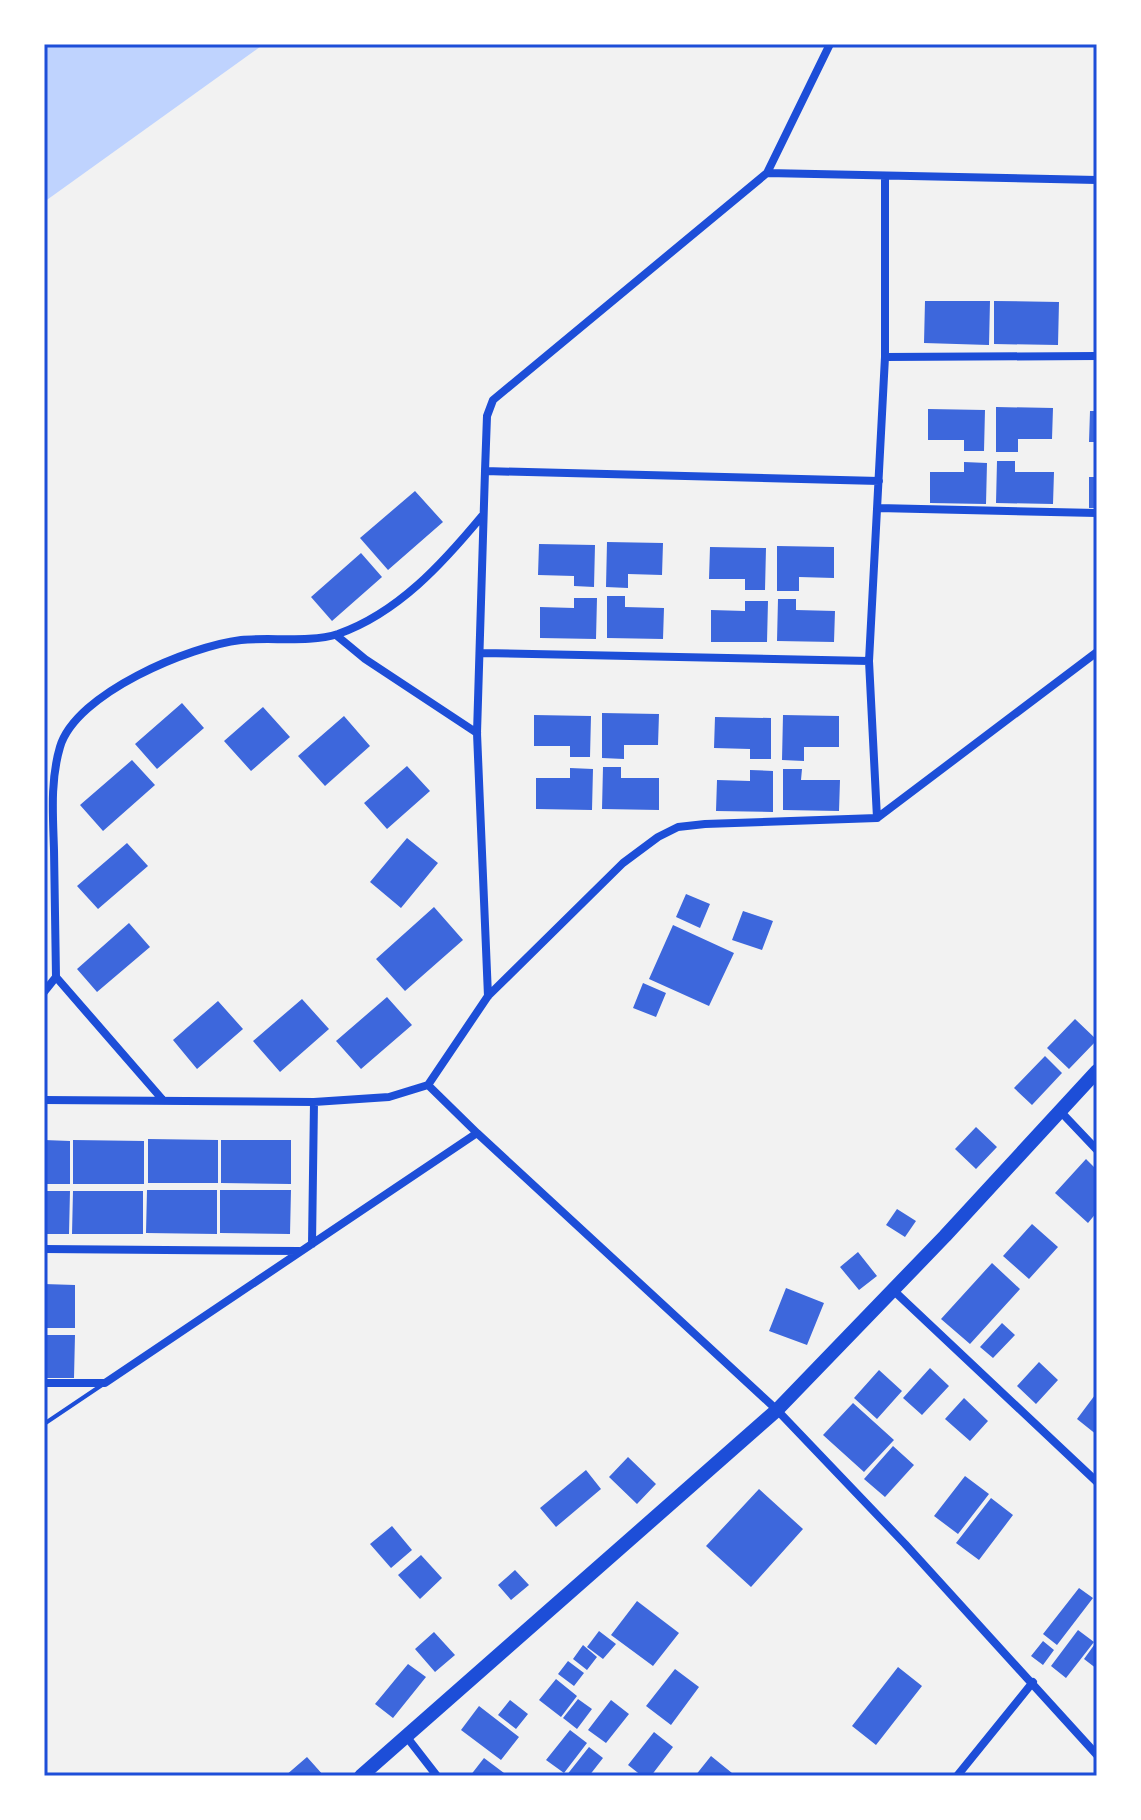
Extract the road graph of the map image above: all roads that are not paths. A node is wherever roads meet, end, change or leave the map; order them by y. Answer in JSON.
{"nodes":[{"id":1,"x":830,"y":44,"type":"edge"},
{"id":2,"x":767,"y":173,"type":"junction"},
{"id":3,"x":885,"y":177,"type":"junction"},
{"id":4,"x":1097,"y":180,"type":"edge"},
{"id":5,"x":1097,"y":356,"type":"edge"},
{"id":6,"x":885,"y":357,"type":"junction"},
{"id":7,"x":485,"y":471,"type":"junction"},
{"id":8,"x":879,"y":481,"type":"junction"},
{"id":9,"x":878,"y":508,"type":"junction"},
{"id":10,"x":1097,"y":513,"type":"edge"},
{"id":11,"x":483,"y":516,"type":"junction"},
{"id":12,"x":336,"y":635,"type":"junction"},
{"id":13,"x":1097,"y":652,"type":"edge"},
{"id":14,"x":482,"y":653,"type":"junction"},
{"id":15,"x":869,"y":661,"type":"junction"},
{"id":16,"x":477,"y":733,"type":"junction"},
{"id":17,"x":877,"y":818,"type":"junction"},
{"id":18,"x":56,"y":977,"type":"junction"},
{"id":19,"x":44,"y":992,"type":"edge"},
{"id":20,"x":488,"y":996,"type":"junction"},
{"id":21,"x":1097,"y":1071,"type":"edge"},
{"id":22,"x":428,"y":1085,"type":"junction"},
{"id":23,"x":162,"y":1099,"type":"junction"},
{"id":24,"x":44,"y":1100,"type":"edge"},
{"id":25,"x":314,"y":1102,"type":"junction"},
{"id":26,"x":1060,"y":1111,"type":"junction"},
{"id":27,"x":477,"y":1133,"type":"junction"},
{"id":28,"x":1097,"y":1150,"type":"edge"},
{"id":29,"x":312,"y":1244,"type":"junction"},
{"id":30,"x":44,"y":1249,"type":"edge"},
{"id":31,"x":302,"y":1251,"type":"junction"},
{"id":32,"x":893,"y":1290,"type":"junction"},
{"id":33,"x":44,"y":1383,"type":"edge"},
{"id":34,"x":105,"y":1383,"type":"junction"},
{"id":35,"x":777,"y":1410,"type":"junction"},
{"id":36,"x":44,"y":1424,"type":"edge"},
{"id":37,"x":1097,"y":1482,"type":"edge"},
{"id":38,"x":1033,"y":1682,"type":"junction"},
{"id":39,"x":406,"y":1736,"type":"junction"},
{"id":40,"x":1097,"y":1755,"type":"edge"},
{"id":41,"x":361,"y":1776,"type":"edge"},
{"id":42,"x":437,"y":1776,"type":"edge"},
{"id":43,"x":957,"y":1776,"type":"edge"}],
"edges":[{"from":1,"to":2,"type":"street"},
{"from":2,"to":3,"type":"street"},
{"from":2,"to":7,"type":"street"},
{"from":3,"to":4,"type":"street"},
{"from":3,"to":6,"type":"street"},
{"from":5,"to":6,"type":"street"},
{"from":6,"to":8,"type":"street"},
{"from":7,"to":8,"type":"street"},
{"from":7,"to":11,"type":"street"},
{"from":8,"to":9,"type":"street"},
{"from":9,"to":10,"type":"street"},
{"from":9,"to":15,"type":"street"},
{"from":11,"to":12,"type":"street"},
{"from":11,"to":14,"type":"street"},
{"from":12,"to":16,"type":"street"},
{"from":12,"to":18,"type":"street"},
{"from":13,"to":17,"type":"street"},
{"from":14,"to":15,"type":"street"},
{"from":14,"to":16,"type":"street"},
{"from":15,"to":17,"type":"street"},
{"from":16,"to":20,"type":"street"},
{"from":17,"to":20,"type":"street"},
{"from":18,"to":19,"type":"street"},
{"from":18,"to":23,"type":"street"},
{"from":20,"to":22,"type":"street"},
{"from":21,"to":26,"type":"highway"},
{"from":22,"to":25,"type":"street"},
{"from":22,"to":27,"type":"street"},
{"from":23,"to":24,"type":"street"},
{"from":23,"to":25,"type":"street"},
{"from":25,"to":29,"type":"street"},
{"from":26,"to":28,"type":"street"},
{"from":26,"to":32,"type":"highway"},
{"from":27,"to":29,"type":"street"},
{"from":27,"to":35,"type":"street"},
{"from":29,"to":31,"type":"street"},
{"from":30,"to":31,"type":"street"},
{"from":31,"to":34,"type":"street"},
{"from":32,"to":35,"type":"highway"},
{"from":32,"to":37,"type":"street"},
{"from":33,"to":34,"type":"street"},
{"from":34,"to":36,"type":"lane"},
{"from":35,"to":38,"type":"street"},
{"from":35,"to":39,"type":"highway"},
{"from":38,"to":40,"type":"street"},
{"from":38,"to":43,"type":"street"},
{"from":39,"to":41,"type":"highway"},
{"from":39,"to":42,"type":"street"}]}
